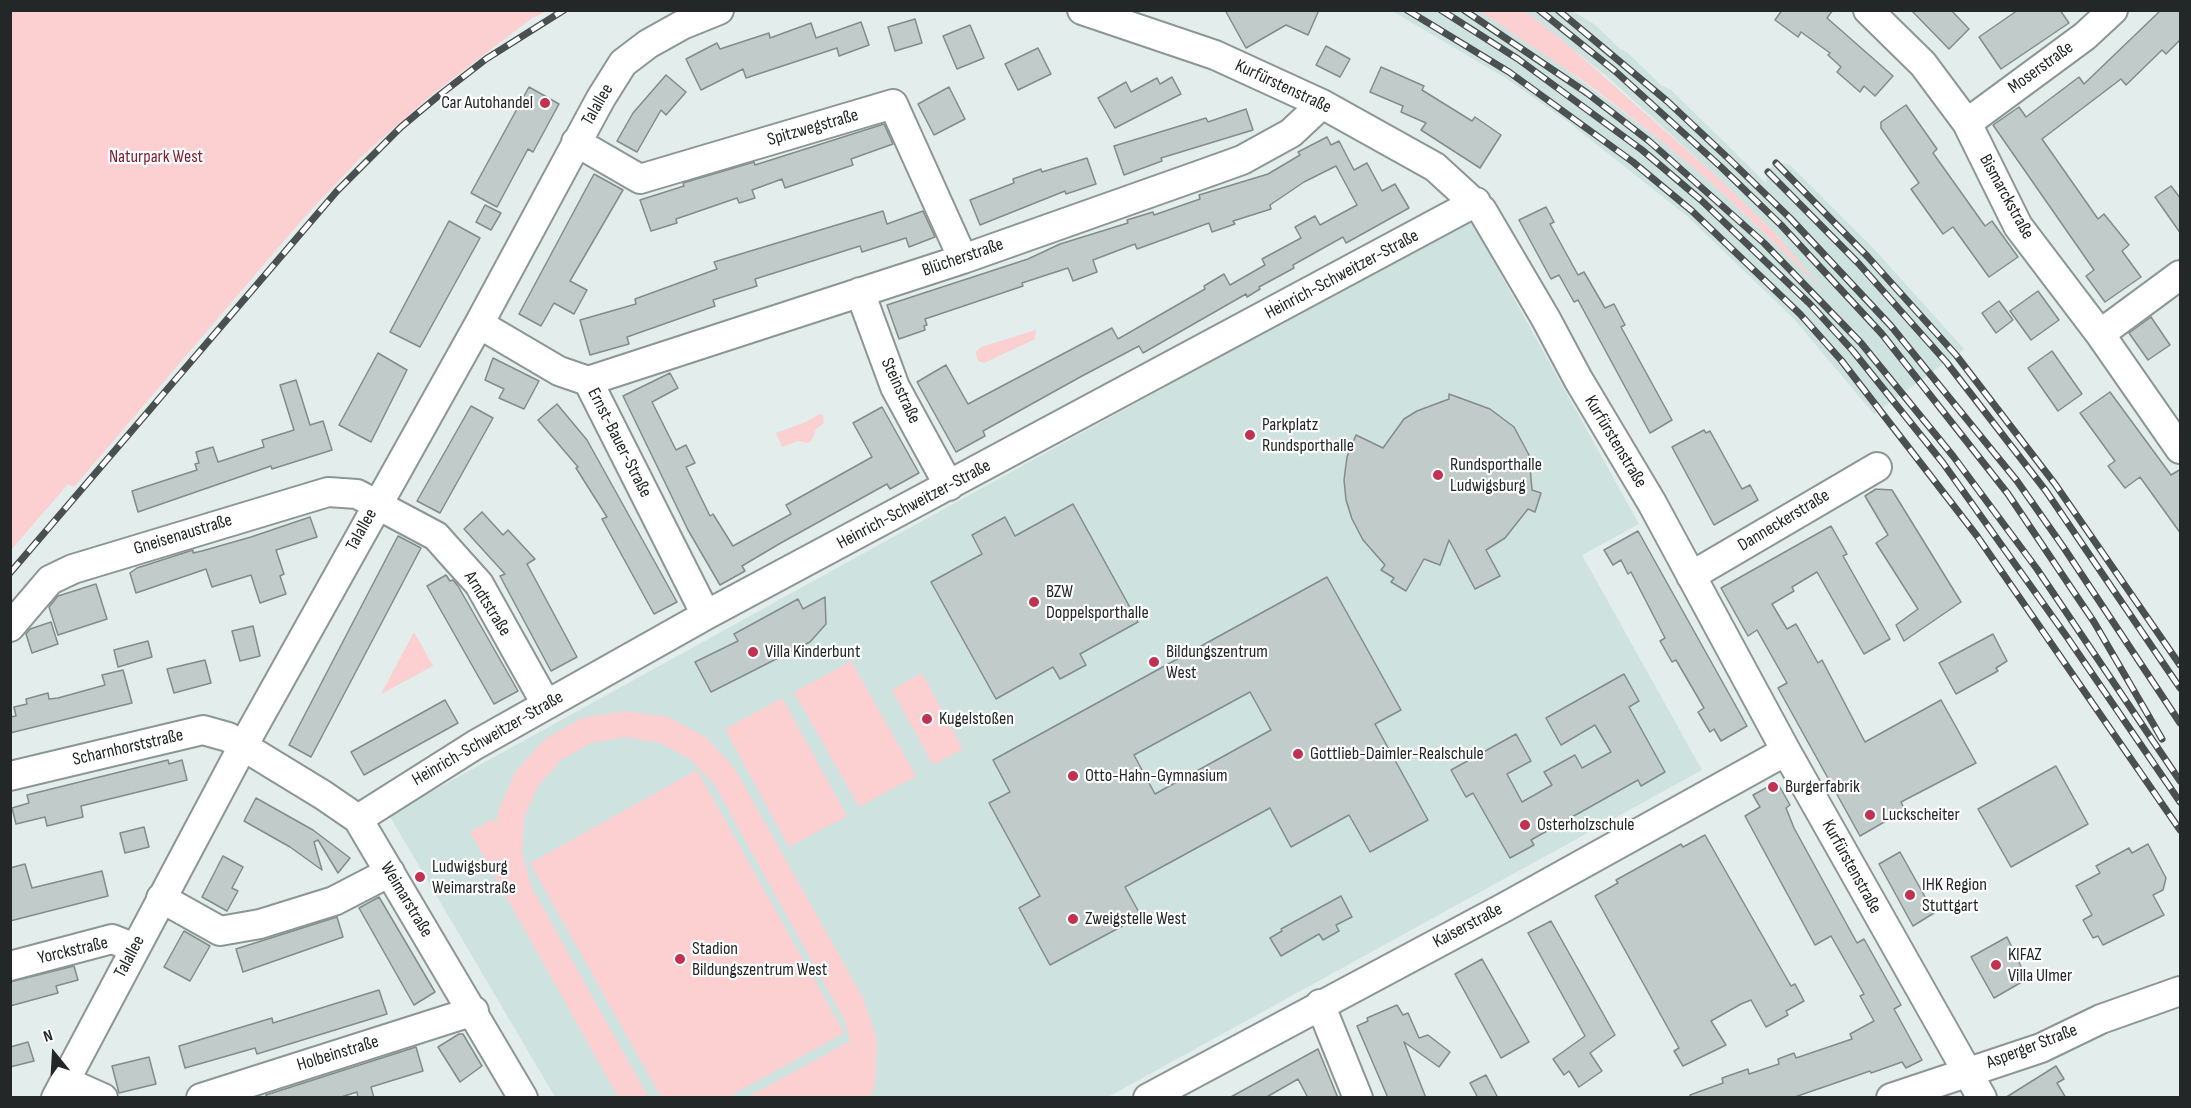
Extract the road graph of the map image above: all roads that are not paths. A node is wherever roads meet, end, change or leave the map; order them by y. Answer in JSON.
{"nodes":[{"id":1,"x":719,"y":10,"type":"edge"},
{"id":2,"x":1082,"y":10,"type":"edge"},
{"id":3,"x":1868,"y":10,"type":"edge"},
{"id":4,"x":2113,"y":10,"type":"edge"},
{"id":5,"x":1322,"y":104,"type":"junction"},
{"id":6,"x":1967,"y":123,"type":"junction"},
{"id":7,"x":576,"y":142,"type":"junction"},
{"id":8,"x":1476,"y":202,"type":"junction"},
{"id":9,"x":963,"y":259,"type":"junction"},
{"id":10,"x":2181,"y":275,"type":"edge"},
{"id":11,"x":860,"y":292,"type":"junction"},
{"id":12,"x":479,"y":324,"type":"junction"},
{"id":13,"x":2100,"y":334,"type":"junction"},
{"id":14,"x":588,"y":381,"type":"junction"},
{"id":15,"x":2181,"y":449,"type":"edge"},
{"id":16,"x":1876,"y":467,"type":"dead end"},
{"id":17,"x":949,"y":486,"type":"junction"},
{"id":18,"x":376,"y":505,"type":"junction"},
{"id":19,"x":1691,"y":576,"type":"junction"},
{"id":20,"x":706,"y":615,"type":"junction"},
{"id":21,"x":10,"y":627,"type":"edge"},
{"id":22,"x":546,"y":704,"type":"junction"},
{"id":23,"x":243,"y":746,"type":"junction"},
{"id":24,"x":1786,"y":751,"type":"junction"},
{"id":25,"x":10,"y":776,"type":"edge"},
{"id":26,"x":358,"y":819,"type":"junction"},
{"id":27,"x":390,"y":872,"type":"junction"},
{"id":28,"x":161,"y":898,"type":"junction"},
{"id":29,"x":135,"y":948,"type":"junction"},
{"id":30,"x":10,"y":966,"type":"edge"},
{"id":31,"x":2181,"y":991,"type":"edge"},
{"id":32,"x":1320,"y":1004,"type":"junction"},
{"id":33,"x":474,"y":1011,"type":"junction"},
{"id":34,"x":1966,"y":1070,"type":"junction"},
{"id":35,"x":61,"y":1089,"type":"edge"},
{"id":36,"x":104,"y":1098,"type":"edge"},
{"id":37,"x":201,"y":1098,"type":"edge"},
{"id":38,"x":523,"y":1098,"type":"edge"},
{"id":39,"x":1148,"y":1098,"type":"edge"},
{"id":40,"x":1358,"y":1098,"type":"edge"},
{"id":41,"x":1891,"y":1098,"type":"edge"},
{"id":42,"x":1982,"y":1098,"type":"edge"}],
"edges":[{"from":1,"to":7,"type":"street","name":"Talallee"},
{"from":2,"to":5,"type":"street","name":"Kurfürstenstraße"},
{"from":3,"to":6,"type":"street","name":"Bismarckstraße"},
{"from":4,"to":6,"type":"street","name":"Moserstraße"},
{"from":5,"to":8,"type":"street","name":"Kurfürstenstraße"},
{"from":5,"to":9,"type":"street","name":"Blücherstraße"},
{"from":6,"to":13,"type":"street","name":"Bismarckstraße"},
{"from":7,"to":9,"type":"street","name":"Spitzwegstraße"},
{"from":7,"to":12,"type":"street","name":"Talallee"},
{"from":8,"to":17,"type":"street","name":"Heinrich-Schweitzer-Straße"},
{"from":8,"to":19,"type":"street","name":"Kurfürstenstraße"},
{"from":9,"to":11,"type":"street","name":"Blücherstraße"},
{"from":10,"to":13,"type":"street"},
{"from":11,"to":14,"type":"street","name":"Blücherstraße"},
{"from":11,"to":17,"type":"street","name":"Steinstraße"},
{"from":12,"to":14,"type":"street","name":"Ernst-Bauer-Straße"},
{"from":12,"to":18,"type":"street","name":"Talallee"},
{"from":13,"to":15,"type":"street","name":"Bismarckstraße"},
{"from":14,"to":20,"type":"street","name":"Ernst-Bauer-Straße"},
{"from":16,"to":19,"type":"street","name":"Danneckerstraße"},
{"from":17,"to":20,"type":"street","name":"Heinrich-Schweitzer-Straße"},
{"from":18,"to":21,"type":"street","name":"Gneisenaustraße"},
{"from":18,"to":22,"type":"street","name":"Arndtstraße"},
{"from":18,"to":23,"type":"street","name":"Talallee"},
{"from":19,"to":24,"type":"street","name":"Kurfürstenstraße"},
{"from":20,"to":22,"type":"street","name":"Heinrich-Schweitzer-Straße"},
{"from":22,"to":26,"type":"street","name":"Heinrich-Schweitzer-Straße"},
{"from":23,"to":25,"type":"street","name":"Scharnhorststraße"},
{"from":23,"to":26,"type":"street","name":"Weimarstraße"},
{"from":23,"to":28,"type":"street","name":"Talallee"},
{"from":24,"to":32,"type":"street","name":"Kaiserstraße"},
{"from":24,"to":34,"type":"street","name":"Kurfürstenstraße"},
{"from":26,"to":27,"type":"street","name":"Weimarstraße"},
{"from":27,"to":28,"type":"street"},
{"from":27,"to":33,"type":"street","name":"Weimarstraße"},
{"from":28,"to":29,"type":"street","name":"Talallee"},
{"from":29,"to":30,"type":"street","name":"Yorckstraße"},
{"from":29,"to":35,"type":"street","name":"Talallee"},
{"from":31,"to":34,"type":"street","name":"Asperger Straße"},
{"from":32,"to":39,"type":"street","name":"Kaiserstraße"},
{"from":32,"to":40,"type":"street"},
{"from":33,"to":37,"type":"street","name":"Holbeinstraße"},
{"from":33,"to":38,"type":"street","name":"Weimarstraße"},
{"from":34,"to":41,"type":"street","name":"Asperger Straße"},
{"from":34,"to":42,"type":"street","name":"Kurfürstenstraße"},
{"from":35,"to":36,"type":"street"}]}
